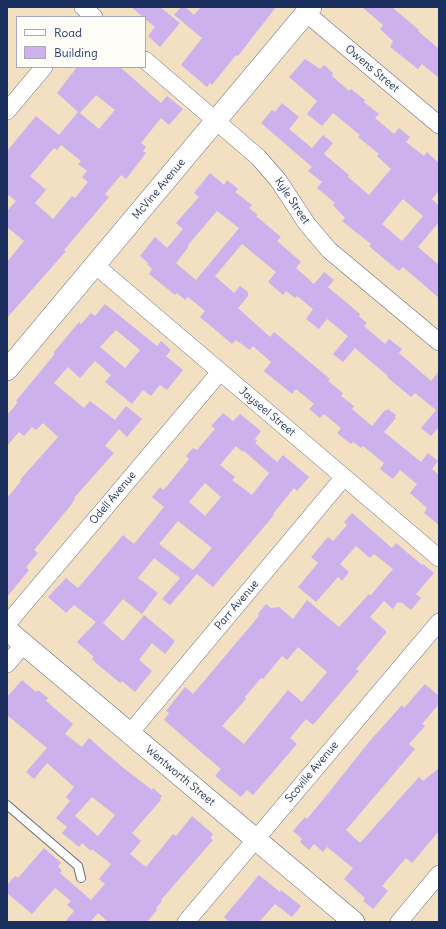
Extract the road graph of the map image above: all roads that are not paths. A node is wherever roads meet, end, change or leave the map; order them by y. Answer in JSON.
{"nodes":[{"id":1,"x":308,"y":10,"type":"edge"},
{"id":2,"x":146,"y":61,"type":"edge"},
{"id":3,"x":43,"y":68,"type":"edge"},
{"id":4,"x":7,"y":111,"type":"edge"},
{"id":5,"x":217,"y":121,"type":"junction"},
{"id":6,"x":439,"y":126,"type":"edge"},
{"id":7,"x":95,"y":266,"type":"junction"},
{"id":8,"x":439,"y":342,"type":"edge"},
{"id":9,"x":7,"y":370,"type":"edge"},
{"id":10,"x":220,"y":372,"type":"junction"},
{"id":11,"x":344,"y":477,"type":"junction"},
{"id":12,"x":439,"y":558,"type":"edge"},
{"id":13,"x":439,"y":622,"type":"edge"},
{"id":14,"x":7,"y":624,"type":"edge"},
{"id":15,"x":7,"y":630,"type":"edge"},
{"id":16,"x":24,"y":644,"type":"junction"},
{"id":17,"x":7,"y":664,"type":"edge"},
{"id":18,"x":130,"y":733,"type":"junction"},
{"id":19,"x":7,"y":805,"type":"edge"},
{"id":20,"x":255,"y":838,"type":"junction"},
{"id":21,"x":439,"y":874,"type":"edge"},
{"id":22,"x":81,"y":878,"type":"dead end"},
{"id":23,"x":186,"y":922,"type":"edge"},
{"id":24,"x":354,"y":922,"type":"edge"},
{"id":25,"x":399,"y":922,"type":"edge"}],
"edges":[{"from":1,"to":5,"type":"street","name":"McVine Avenue"},
{"from":1,"to":6,"type":"street","name":"Owens Street"},
{"from":2,"to":5,"type":"street","name":"Kyle Street"},
{"from":3,"to":4,"type":"street"},
{"from":5,"to":7,"type":"street","name":"McVine Avenue"},
{"from":5,"to":8,"type":"street","name":"Kyle Street"},
{"from":7,"to":9,"type":"street","name":"McVine Avenue"},
{"from":7,"to":10,"type":"street","name":"Jayseel Street"},
{"from":10,"to":11,"type":"street","name":"Jayseel Street"},
{"from":10,"to":14,"type":"street","name":"Odell Avenue"},
{"from":11,"to":12,"type":"street","name":"Jayseel Street"},
{"from":11,"to":18,"type":"street","name":"Parr Avenue"},
{"from":13,"to":20,"type":"street","name":"Scoville Avenue"},
{"from":15,"to":16,"type":"street","name":"Wentworth Street"},
{"from":16,"to":17,"type":"street"},
{"from":16,"to":18,"type":"street","name":"Wentworth Street"},
{"from":18,"to":20,"type":"street","name":"Wentworth Street"},
{"from":19,"to":22,"type":"lane"},
{"from":20,"to":23,"type":"street","name":"Scoville Avenue"},
{"from":20,"to":24,"type":"street","name":"Wentworth Street"},
{"from":21,"to":25,"type":"street"}]}
